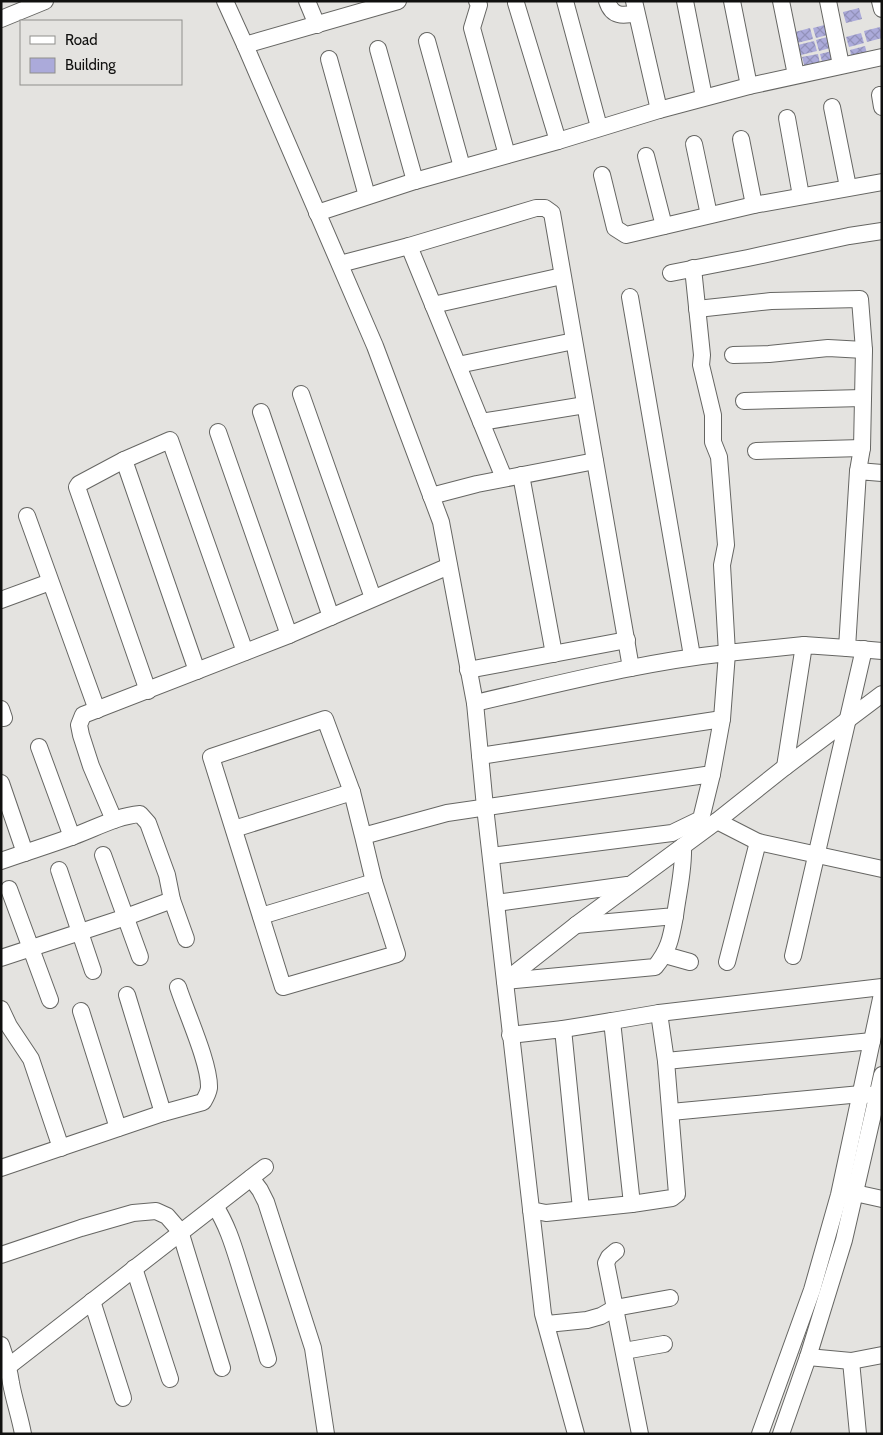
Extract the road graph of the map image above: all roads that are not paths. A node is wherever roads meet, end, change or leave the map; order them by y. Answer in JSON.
{"nodes":[{"id":1,"x":44,"y":1,"type":"edge"},
{"id":2,"x":225,"y":1,"type":"edge"},
{"id":3,"x":307,"y":1,"type":"edge"},
{"id":4,"x":398,"y":1,"type":"edge"},
{"id":5,"x":477,"y":1,"type":"edge"},
{"id":6,"x":565,"y":1,"type":"edge"},
{"id":7,"x":607,"y":1,"type":"edge"},
{"id":8,"x":685,"y":1,"type":"edge"},
{"id":9,"x":732,"y":1,"type":"edge"},
{"id":10,"x":781,"y":1,"type":"edge"},
{"id":11,"x":828,"y":1,"type":"edge"},
{"id":12,"x":880,"y":1,"type":"edge"},
{"id":13,"x":516,"y":3,"type":"dead end"},
{"id":14,"x":354,"y":5,"type":"edge"},
{"id":15,"x":635,"y":7,"type":"edge"},
{"id":16,"x":882,"y":8,"type":"edge"},
{"id":17,"x":1,"y":19,"type":"edge"},
{"id":18,"x":317,"y":25,"type":"junction"},
{"id":19,"x":427,"y":42,"type":"dead end"},
{"id":20,"x":246,"y":45,"type":"junction"},
{"id":21,"x":378,"y":49,"type":"dead end"},
{"id":22,"x":882,"y":57,"type":"edge"},
{"id":23,"x":330,"y":59,"type":"dead end"},
{"id":24,"x":841,"y":65,"type":"junction"},
{"id":25,"x":796,"y":75,"type":"junction"},
{"id":26,"x":749,"y":86,"type":"junction"},
{"id":27,"x":704,"y":98,"type":"junction"},
{"id":28,"x":832,"y":107,"type":"dead end"},
{"id":29,"x":659,"y":110,"type":"junction"},
{"id":30,"x":787,"y":118,"type":"dead end"},
{"id":31,"x":598,"y":127,"type":"junction"},
{"id":32,"x":742,"y":139,"type":"dead end"},
{"id":33,"x":558,"y":141,"type":"junction"},
{"id":34,"x":694,"y":144,"type":"dead end"},
{"id":35,"x":507,"y":155,"type":"junction"},
{"id":36,"x":646,"y":156,"type":"dead end"},
{"id":37,"x":462,"y":167,"type":"junction"},
{"id":38,"x":602,"y":175,"type":"dead end"},
{"id":39,"x":415,"y":181,"type":"junction"},
{"id":40,"x":882,"y":182,"type":"edge"},
{"id":41,"x":848,"y":187,"type":"junction"},
{"id":42,"x":367,"y":196,"type":"junction"},
{"id":43,"x":801,"y":196,"type":"junction"},
{"id":44,"x":754,"y":205,"type":"junction"},
{"id":45,"x":317,"y":212,"type":"junction"},
{"id":46,"x":709,"y":215,"type":"junction"},
{"id":47,"x":664,"y":226,"type":"junction"},
{"id":48,"x":882,"y":231,"type":"edge"},
{"id":49,"x":409,"y":246,"type":"junction"},
{"id":50,"x":340,"y":264,"type":"junction"},
{"id":51,"x":693,"y":268,"type":"junction"},
{"id":52,"x":671,"y":273,"type":"dead end"},
{"id":53,"x":562,"y":276,"type":"junction"},
{"id":54,"x":630,"y":297,"type":"dead end"},
{"id":55,"x":433,"y":305,"type":"junction"},
{"id":56,"x":697,"y":309,"type":"junction"},
{"id":57,"x":574,"y":341,"type":"junction"},
{"id":58,"x":864,"y":350,"type":"junction"},
{"id":59,"x":734,"y":355,"type":"dead end"},
{"id":60,"x":458,"y":365,"type":"junction"},
{"id":61,"x":301,"y":394,"type":"dead end"},
{"id":62,"x":863,"y":398,"type":"junction"},
{"id":63,"x":744,"y":401,"type":"dead end"},
{"id":64,"x":585,"y":404,"type":"junction"},
{"id":65,"x":261,"y":412,"type":"dead end"},
{"id":66,"x":481,"y":422,"type":"junction"},
{"id":67,"x":218,"y":432,"type":"dead end"},
{"id":68,"x":862,"y":448,"type":"junction"},
{"id":69,"x":756,"y":451,"type":"dead end"},
{"id":70,"x":124,"y":460,"type":"junction"},
{"id":71,"x":595,"y":461,"type":"junction"},
{"id":72,"x":858,"y":471,"type":"junction"},
{"id":73,"x":882,"y":473,"type":"edge"},
{"id":74,"x":521,"y":475,"type":"junction"},
{"id":75,"x":504,"y":478,"type":"junction"},
{"id":76,"x":431,"y":496,"type":"junction"},
{"id":77,"x":27,"y":516,"type":"dead end"},
{"id":78,"x":449,"y":566,"type":"junction"},
{"id":79,"x":50,"y":582,"type":"junction"},
{"id":80,"x":374,"y":598,"type":"junction"},
{"id":81,"x":1,"y":600,"type":"edge"},
{"id":82,"x":331,"y":617,"type":"junction"},
{"id":83,"x":289,"y":635,"type":"junction"},
{"id":84,"x":626,"y":640,"type":"junction"},
{"id":85,"x":804,"y":645,"type":"junction"},
{"id":86,"x":847,"y":648,"type":"junction"},
{"id":87,"x":864,"y":649,"type":"junction"},
{"id":88,"x":882,"y":651,"type":"edge"},
{"id":89,"x":245,"y":652,"type":"junction"},
{"id":90,"x":727,"y":653,"type":"junction"},
{"id":91,"x":554,"y":654,"type":"junction"},
{"id":92,"x":692,"y":656,"type":"junction"},
{"id":93,"x":631,"y":668,"type":"junction"},
{"id":94,"x":468,"y":670,"type":"junction"},
{"id":95,"x":197,"y":671,"type":"junction"},
{"id":96,"x":148,"y":690,"type":"junction"},
{"id":97,"x":882,"y":694,"type":"edge"},
{"id":98,"x":475,"y":703,"type":"junction"},
{"id":99,"x":98,"y":710,"type":"junction"},
{"id":100,"x":848,"y":719,"type":"junction"},
{"id":101,"x":722,"y":720,"type":"junction"},
{"id":102,"x":39,"y":747,"type":"dead end"},
{"id":103,"x":480,"y":756,"type":"junction"},
{"id":104,"x":785,"y":767,"type":"junction"},
{"id":105,"x":712,"y":774,"type":"junction"},
{"id":106,"x":1,"y":783,"type":"edge"},
{"id":107,"x":352,"y":792,"type":"junction"},
{"id":108,"x":484,"y":807,"type":"junction"},
{"id":109,"x":114,"y":820,"type":"junction"},
{"id":110,"x":716,"y":821,"type":"junction"},
{"id":111,"x":234,"y":829,"type":"junction"},
{"id":112,"x":363,"y":836,"type":"junction"},
{"id":113,"x":72,"y":837,"type":"junction"},
{"id":114,"x":758,"y":842,"type":"junction"},
{"id":115,"x":683,"y":846,"type":"junction"},
{"id":116,"x":25,"y":853,"type":"junction"},
{"id":117,"x":103,"y":855,"type":"dead end"},
{"id":118,"x":491,"y":856,"type":"junction"},
{"id":119,"x":816,"y":856,"type":"junction"},
{"id":120,"x":1,"y":861,"type":"edge"},
{"id":121,"x":882,"y":869,"type":"edge"},
{"id":122,"x":58,"y":870,"type":"dead end"},
{"id":123,"x":374,"y":882,"type":"junction"},
{"id":124,"x":630,"y":885,"type":"junction"},
{"id":125,"x":9,"y":889,"type":"dead end"},
{"id":126,"x":172,"y":900,"type":"junction"},
{"id":127,"x":496,"y":903,"type":"junction"},
{"id":128,"x":261,"y":916,"type":"junction"},
{"id":129,"x":675,"y":916,"type":"junction"},
{"id":130,"x":126,"y":917,"type":"junction"},
{"id":131,"x":576,"y":925,"type":"junction"},
{"id":132,"x":80,"y":932,"type":"junction"},
{"id":133,"x":186,"y":939,"type":"dead end"},
{"id":134,"x":32,"y":947,"type":"junction"},
{"id":135,"x":665,"y":955,"type":"junction"},
{"id":136,"x":793,"y":956,"type":"dead end"},
{"id":137,"x":140,"y":957,"type":"dead end"},
{"id":138,"x":1,"y":958,"type":"edge"},
{"id":139,"x":690,"y":962,"type":"dead end"},
{"id":140,"x":727,"y":962,"type":"dead end"},
{"id":141,"x":93,"y":971,"type":"dead end"},
{"id":142,"x":505,"y":981,"type":"junction"},
{"id":143,"x":178,"y":987,"type":"dead end"},
{"id":144,"x":882,"y":987,"type":"edge"},
{"id":145,"x":882,"y":994,"type":"edge"},
{"id":146,"x":127,"y":995,"type":"dead end"},
{"id":147,"x":50,"y":1000,"type":"dead end"},
{"id":148,"x":1,"y":1009,"type":"edge"},
{"id":149,"x":81,"y":1012,"type":"dead end"},
{"id":150,"x":659,"y":1013,"type":"junction"},
{"id":151,"x":612,"y":1022,"type":"junction"},
{"id":152,"x":563,"y":1029,"type":"junction"},
{"id":153,"x":510,"y":1035,"type":"junction"},
{"id":154,"x":872,"y":1041,"type":"junction"},
{"id":155,"x":666,"y":1061,"type":"junction"},
{"id":156,"x":882,"y":1075,"type":"edge"},
{"id":157,"x":869,"y":1095,"type":"junction"},
{"id":158,"x":671,"y":1112,"type":"junction"},
{"id":159,"x":163,"y":1113,"type":"junction"},
{"id":160,"x":118,"y":1128,"type":"junction"},
{"id":161,"x":61,"y":1148,"type":"junction"},
{"id":162,"x":265,"y":1166,"type":"dead end"},
{"id":163,"x":1,"y":1168,"type":"edge"},
{"id":164,"x":251,"y":1178,"type":"junction"},
{"id":165,"x":855,"y":1193,"type":"junction"},
{"id":166,"x":882,"y":1199,"type":"edge"},
{"id":167,"x":632,"y":1204,"type":"junction"},
{"id":168,"x":215,"y":1206,"type":"junction"},
{"id":169,"x":581,"y":1209,"type":"junction"},
{"id":170,"x":531,"y":1210,"type":"junction"},
{"id":171,"x":180,"y":1231,"type":"junction"},
{"id":172,"x":616,"y":1251,"type":"dead end"},
{"id":173,"x":1,"y":1255,"type":"edge"},
{"id":174,"x":134,"y":1268,"type":"junction"},
{"id":175,"x":670,"y":1298,"type":"dead end"},
{"id":176,"x":92,"y":1301,"type":"junction"},
{"id":177,"x":615,"y":1308,"type":"junction"},
{"id":178,"x":547,"y":1324,"type":"junction"},
{"id":179,"x":664,"y":1344,"type":"dead end"},
{"id":180,"x":1,"y":1345,"type":"edge"},
{"id":181,"x":624,"y":1351,"type":"junction"},
{"id":182,"x":882,"y":1355,"type":"edge"},
{"id":183,"x":808,"y":1356,"type":"junction"},
{"id":184,"x":268,"y":1359,"type":"dead end"},
{"id":185,"x":850,"y":1361,"type":"junction"},
{"id":186,"x":9,"y":1366,"type":"junction"},
{"id":187,"x":222,"y":1368,"type":"dead end"},
{"id":188,"x":170,"y":1379,"type":"dead end"},
{"id":189,"x":6,"y":1386,"type":"edge"},
{"id":190,"x":123,"y":1398,"type":"dead end"},
{"id":191,"x":23,"y":1434,"type":"edge"},
{"id":192,"x":326,"y":1434,"type":"edge"},
{"id":193,"x":576,"y":1434,"type":"edge"},
{"id":194,"x":640,"y":1434,"type":"edge"},
{"id":195,"x":760,"y":1434,"type":"edge"},
{"id":196,"x":782,"y":1434,"type":"edge"},
{"id":197,"x":858,"y":1434,"type":"edge"}],
"edges":[{"from":1,"to":17,"type":"street"},
{"from":2,"to":20,"type":"street"},
{"from":3,"to":18,"type":"street"},
{"from":4,"to":14,"type":"street"},
{"from":5,"to":35,"type":"street"},
{"from":6,"to":31,"type":"street"},
{"from":7,"to":15,"type":"street"},
{"from":8,"to":27,"type":"street"},
{"from":9,"to":26,"type":"street"},
{"from":10,"to":25,"type":"street"},
{"from":11,"to":24,"type":"street"},
{"from":12,"to":16,"type":"street"},
{"from":13,"to":33,"type":"street"},
{"from":14,"to":18,"type":"street"},
{"from":15,"to":29,"type":"street"},
{"from":18,"to":20,"type":"street"},
{"from":19,"to":37,"type":"street"},
{"from":20,"to":45,"type":"street"},
{"from":21,"to":39,"type":"street"},
{"from":22,"to":24,"type":"street"},
{"from":23,"to":42,"type":"street"},
{"from":24,"to":25,"type":"street"},
{"from":25,"to":26,"type":"street"},
{"from":26,"to":27,"type":"street"},
{"from":27,"to":29,"type":"street"},
{"from":28,"to":41,"type":"street"},
{"from":29,"to":31,"type":"street"},
{"from":30,"to":43,"type":"street"},
{"from":31,"to":33,"type":"street"},
{"from":32,"to":44,"type":"street"},
{"from":33,"to":35,"type":"street"},
{"from":34,"to":46,"type":"street"},
{"from":35,"to":37,"type":"street"},
{"from":36,"to":47,"type":"street"},
{"from":37,"to":39,"type":"street"},
{"from":38,"to":47,"type":"street"},
{"from":39,"to":42,"type":"street"},
{"from":40,"to":41,"type":"street"},
{"from":41,"to":43,"type":"street"},
{"from":42,"to":45,"type":"street"},
{"from":43,"to":44,"type":"street"},
{"from":44,"to":46,"type":"street"},
{"from":45,"to":50,"type":"street"},
{"from":46,"to":47,"type":"street"},
{"from":48,"to":51,"type":"street"},
{"from":49,"to":50,"type":"street"},
{"from":49,"to":53,"type":"street"},
{"from":49,"to":55,"type":"street"},
{"from":50,"to":76,"type":"street"},
{"from":51,"to":52,"type":"street"},
{"from":51,"to":56,"type":"street"},
{"from":53,"to":55,"type":"street"},
{"from":53,"to":57,"type":"street"},
{"from":54,"to":92,"type":"street"},
{"from":55,"to":60,"type":"street"},
{"from":56,"to":58,"type":"street"},
{"from":56,"to":90,"type":"street"},
{"from":57,"to":60,"type":"street"},
{"from":57,"to":64,"type":"street"},
{"from":58,"to":59,"type":"street"},
{"from":58,"to":62,"type":"street"},
{"from":60,"to":66,"type":"street"},
{"from":61,"to":80,"type":"street"},
{"from":62,"to":63,"type":"street"},
{"from":62,"to":68,"type":"street"},
{"from":64,"to":66,"type":"street"},
{"from":64,"to":71,"type":"street"},
{"from":65,"to":82,"type":"street"},
{"from":66,"to":75,"type":"street"},
{"from":67,"to":83,"type":"street"},
{"from":68,"to":69,"type":"street"},
{"from":68,"to":72,"type":"street"},
{"from":70,"to":89,"type":"street"},
{"from":70,"to":95,"type":"street"},
{"from":70,"to":96,"type":"street"},
{"from":71,"to":74,"type":"street"},
{"from":71,"to":84,"type":"street"},
{"from":72,"to":73,"type":"street"},
{"from":72,"to":86,"type":"street"},
{"from":74,"to":75,"type":"street"},
{"from":74,"to":91,"type":"street"},
{"from":75,"to":76,"type":"street"},
{"from":76,"to":78,"type":"street"},
{"from":77,"to":79,"type":"street"},
{"from":78,"to":80,"type":"street"},
{"from":78,"to":94,"type":"street"},
{"from":79,"to":81,"type":"street"},
{"from":79,"to":99,"type":"street"},
{"from":80,"to":82,"type":"street"},
{"from":82,"to":83,"type":"street"},
{"from":83,"to":89,"type":"street"},
{"from":84,"to":91,"type":"street"},
{"from":84,"to":93,"type":"street"},
{"from":85,"to":86,"type":"street"},
{"from":85,"to":90,"type":"street"},
{"from":85,"to":104,"type":"street"},
{"from":86,"to":87,"type":"street"},
{"from":87,"to":88,"type":"street"},
{"from":87,"to":100,"type":"street"},
{"from":89,"to":95,"type":"street"},
{"from":90,"to":92,"type":"street"},
{"from":90,"to":101,"type":"street"},
{"from":91,"to":94,"type":"street"},
{"from":92,"to":93,"type":"street"},
{"from":93,"to":98,"type":"street"},
{"from":94,"to":98,"type":"street"},
{"from":95,"to":96,"type":"street"},
{"from":96,"to":99,"type":"street"},
{"from":97,"to":100,"type":"street"},
{"from":98,"to":103,"type":"street"},
{"from":99,"to":109,"type":"street"},
{"from":100,"to":104,"type":"street"},
{"from":100,"to":119,"type":"street"},
{"from":101,"to":103,"type":"street"},
{"from":101,"to":105,"type":"street"},
{"from":102,"to":113,"type":"street"},
{"from":103,"to":108,"type":"street"},
{"from":104,"to":110,"type":"street"},
{"from":105,"to":108,"type":"street"},
{"from":105,"to":118,"type":"street"},
{"from":106,"to":116,"type":"street"},
{"from":107,"to":111,"type":"street"},
{"from":107,"to":111,"type":"street"},
{"from":107,"to":112,"type":"street"},
{"from":108,"to":112,"type":"street"},
{"from":108,"to":118,"type":"street"},
{"from":109,"to":113,"type":"street"},
{"from":109,"to":126,"type":"street"},
{"from":110,"to":114,"type":"street"},
{"from":110,"to":115,"type":"street"},
{"from":111,"to":128,"type":"street"},
{"from":112,"to":123,"type":"street"},
{"from":113,"to":116,"type":"street"},
{"from":114,"to":119,"type":"street"},
{"from":114,"to":140,"type":"street"},
{"from":115,"to":124,"type":"street"},
{"from":115,"to":129,"type":"street"},
{"from":116,"to":120,"type":"street"},
{"from":117,"to":130,"type":"street"},
{"from":118,"to":127,"type":"street"},
{"from":119,"to":121,"type":"street"},
{"from":119,"to":136,"type":"street"},
{"from":122,"to":132,"type":"street"},
{"from":123,"to":128,"type":"street"},
{"from":123,"to":128,"type":"street"},
{"from":124,"to":127,"type":"street"},
{"from":124,"to":131,"type":"street"},
{"from":125,"to":134,"type":"street"},
{"from":126,"to":130,"type":"street"},
{"from":126,"to":133,"type":"street"},
{"from":127,"to":142,"type":"street"},
{"from":129,"to":131,"type":"street"},
{"from":129,"to":135,"type":"street"},
{"from":130,"to":132,"type":"street"},
{"from":130,"to":137,"type":"street"},
{"from":131,"to":142,"type":"street"},
{"from":132,"to":134,"type":"street"},
{"from":132,"to":141,"type":"street"},
{"from":134,"to":138,"type":"street"},
{"from":134,"to":147,"type":"street"},
{"from":135,"to":139,"type":"street"},
{"from":135,"to":142,"type":"street"},
{"from":142,"to":153,"type":"street"},
{"from":143,"to":159,"type":"street"},
{"from":144,"to":150,"type":"street"},
{"from":145,"to":154,"type":"street"},
{"from":146,"to":159,"type":"street"},
{"from":148,"to":161,"type":"street"},
{"from":149,"to":160,"type":"street"},
{"from":150,"to":151,"type":"street"},
{"from":150,"to":155,"type":"street"},
{"from":151,"to":152,"type":"street"},
{"from":151,"to":167,"type":"street"},
{"from":152,"to":153,"type":"street"},
{"from":152,"to":169,"type":"street"},
{"from":153,"to":170,"type":"street"},
{"from":154,"to":155,"type":"street"},
{"from":154,"to":157,"type":"street"},
{"from":155,"to":158,"type":"street"},
{"from":156,"to":157,"type":"street"},
{"from":157,"to":158,"type":"street"},
{"from":157,"to":165,"type":"street"},
{"from":157,"to":195,"type":"street"},
{"from":158,"to":167,"type":"street"},
{"from":159,"to":160,"type":"street"},
{"from":160,"to":161,"type":"street"},
{"from":161,"to":163,"type":"street"},
{"from":162,"to":164,"type":"street"},
{"from":164,"to":168,"type":"street"},
{"from":164,"to":192,"type":"street"},
{"from":165,"to":166,"type":"street"},
{"from":165,"to":183,"type":"street"},
{"from":167,"to":169,"type":"street"},
{"from":168,"to":171,"type":"street"},
{"from":168,"to":184,"type":"street"},
{"from":169,"to":170,"type":"street"},
{"from":170,"to":178,"type":"street"},
{"from":171,"to":173,"type":"street"},
{"from":171,"to":174,"type":"street"},
{"from":171,"to":187,"type":"street"},
{"from":172,"to":177,"type":"street"},
{"from":174,"to":176,"type":"street"},
{"from":174,"to":188,"type":"street"},
{"from":175,"to":177,"type":"street"},
{"from":176,"to":186,"type":"street"},
{"from":176,"to":190,"type":"street"},
{"from":177,"to":178,"type":"street"},
{"from":177,"to":181,"type":"street"},
{"from":178,"to":193,"type":"street"},
{"from":179,"to":181,"type":"street"},
{"from":180,"to":186,"type":"street"},
{"from":181,"to":194,"type":"street"},
{"from":182,"to":185,"type":"street"},
{"from":183,"to":185,"type":"street"},
{"from":183,"to":196,"type":"street"},
{"from":185,"to":197,"type":"street"},
{"from":186,"to":189,"type":"street"},
{"from":189,"to":191,"type":"street"}]}
